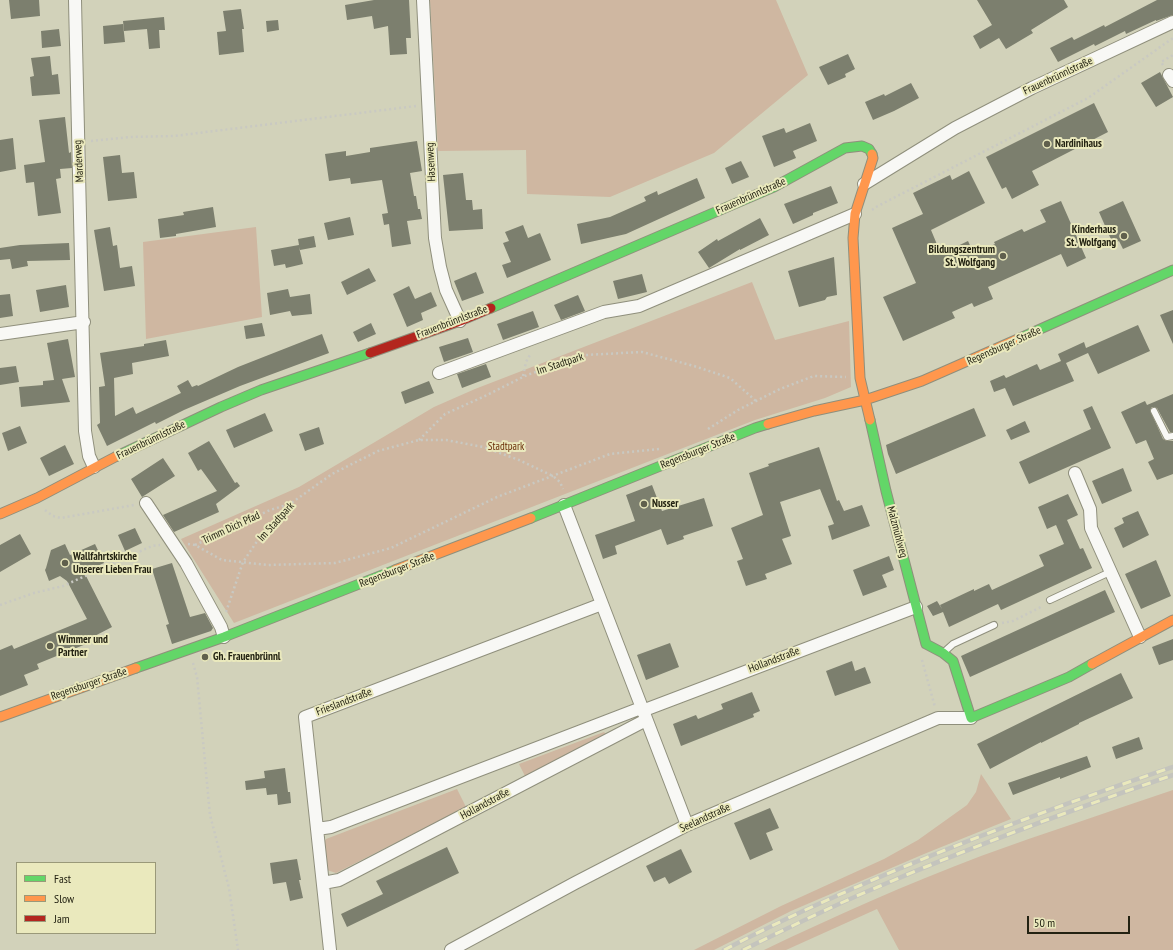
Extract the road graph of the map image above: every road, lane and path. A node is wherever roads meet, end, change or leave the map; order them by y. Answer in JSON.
{"nodes":[{"id":1,"x":75,"y":0,"type":"edge"},
{"id":2,"x":423,"y":0,"type":"edge"},
{"id":3,"x":1173,"y":22,"type":"edge"},
{"id":4,"x":1173,"y":38,"type":"edge"},
{"id":5,"x":428,"y":104,"type":"junction"},
{"id":6,"x":78,"y":143,"type":"junction"},
{"id":7,"x":864,"y":184,"type":"junction"},
{"id":8,"x":861,"y":214,"type":"junction"},
{"id":9,"x":1173,"y":270,"type":"edge"},
{"id":10,"x":460,"y":321,"type":"junction"},
{"id":11,"x":84,"y":322,"type":"junction"},
{"id":12,"x":0,"y":334,"type":"edge"},
{"id":13,"x":526,"y":362,"type":"dead end"},
{"id":14,"x":439,"y":373,"type":"dead end"},
{"id":15,"x":523,"y":377,"type":"junction"},
{"id":16,"x":860,"y":378,"type":"junction"},
{"id":17,"x":865,"y":400,"type":"junction"},
{"id":18,"x":756,"y":401,"type":"junction"},
{"id":19,"x":1154,"y":411,"type":"dead end"},
{"id":20,"x":705,"y":431,"type":"dead end"},
{"id":21,"x":1173,"y":436,"type":"edge"},
{"id":22,"x":419,"y":440,"type":"junction"},
{"id":23,"x":662,"y":449,"type":"dead end"},
{"id":24,"x":94,"y":467,"type":"junction"},
{"id":25,"x":1075,"y":473,"type":"dead end"},
{"id":26,"x":553,"y":476,"type":"junction"},
{"id":27,"x":37,"y":498,"type":"junction"},
{"id":28,"x":146,"y":503,"type":"joint"},
{"id":29,"x":290,"y":504,"type":"junction"},
{"id":30,"x":566,"y":504,"type":"junction"},
{"id":31,"x":0,"y":514,"type":"edge"},
{"id":32,"x":172,"y":542,"type":"junction"},
{"id":33,"x":194,"y":545,"type":"junction"},
{"id":34,"x":243,"y":562,"type":"junction"},
{"id":35,"x":1110,"y":572,"type":"junction"},
{"id":36,"x":1050,"y":600,"type":"joint"},
{"id":37,"x":602,"y":604,"type":"junction"},
{"id":38,"x":0,"y":605,"type":"edge"},
{"id":39,"x":916,"y":606,"type":"junction"},
{"id":40,"x":1173,"y":620,"type":"edge"},
{"id":41,"x":994,"y":625,"type":"joint"},
{"id":42,"x":222,"y":632,"type":"junction"},
{"id":43,"x":1140,"y":637,"type":"junction"},
{"id":44,"x":189,"y":650,"type":"junction"},
{"id":45,"x":943,"y":653,"type":"junction"},
{"id":46,"x":922,"y":659,"type":"dead end"},
{"id":47,"x":643,"y":713,"type":"junction"},
{"id":48,"x":0,"y":717,"type":"edge"},
{"id":49,"x":938,"y":718,"type":"junction"},
{"id":50,"x":971,"y":718,"type":"junction"},
{"id":51,"x":687,"y":825,"type":"junction"},
{"id":52,"x":317,"y":830,"type":"junction"},
{"id":53,"x":323,"y":883,"type":"junction"},
{"id":54,"x":238,"y":950,"type":"edge"},
{"id":55,"x":330,"y":950,"type":"edge"},
{"id":56,"x":451,"y":950,"type":"edge"}],
"edges":[{"from":1,"to":6,"type":"street","name":"Marderweg"},
{"from":2,"to":5,"type":"street","name":"Hasenweg"},
{"from":3,"to":7,"type":"street","name":"Frauenbrünnlstraße"},
{"from":4,"to":8,"type":"path"},
{"from":5,"to":6,"type":"path"},
{"from":5,"to":10,"type":"street","name":"Hasenweg"},
{"from":6,"to":11,"type":"street","name":"Marderweg"},
{"from":7,"to":8,"type":"street","name":"Frauenbrünnlstraße"},
{"from":7,"to":10,"type":"street","name":"Frauenbrünnlstraße"},
{"from":8,"to":14,"type":"street"},
{"from":8,"to":16,"type":"street","name":"Frauenbrünnlstraße"},
{"from":9,"to":17,"type":"street","name":"Regensburger Straße"},
{"from":10,"to":24,"type":"street","name":"Frauenbrünnlstraße"},
{"from":11,"to":12,"type":"street"},
{"from":11,"to":24,"type":"street","name":"Marderweg"},
{"from":13,"to":15,"type":"path"},
{"from":15,"to":18,"type":"path","name":"Im Stadtpark"},
{"from":15,"to":22,"type":"path","name":"Im Stadtpark"},
{"from":16,"to":17,"type":"street","name":"Frauenbrünnlstraße"},
{"from":16,"to":18,"type":"path"},
{"from":17,"to":30,"type":"street","name":"Regensburger Straße"},
{"from":17,"to":39,"type":"street","name":"Malzmühlweg"},
{"from":18,"to":20,"type":"path"},
{"from":19,"to":21,"type":"lane"},
{"from":22,"to":26,"type":"path","name":"Im Stadtpark"},
{"from":22,"to":29,"type":"path","name":"Im Stadtpark"},
{"from":23,"to":26,"type":"path"},
{"from":24,"to":27,"type":"street","name":"Frauenbrünnlstraße"},
{"from":25,"to":35,"type":"street"},
{"from":26,"to":30,"type":"path","name":"Im Stadtpark"},
{"from":26,"to":34,"type":"path"},
{"from":27,"to":28,"type":"path"},
{"from":27,"to":31,"type":"street","name":"Frauenbrünnlstraße"},
{"from":28,"to":32,"type":"street"},
{"from":29,"to":33,"type":"path","name":"Trimm Dich Pfad"},
{"from":29,"to":34,"type":"path","name":"Im Stadtpark"},
{"from":30,"to":37,"type":"street"},
{"from":30,"to":42,"type":"street","name":"Regensburger Straße"},
{"from":32,"to":33,"type":"path"},
{"from":32,"to":38,"type":"path"},
{"from":32,"to":42,"type":"street"},
{"from":33,"to":34,"type":"path"},
{"from":34,"to":42,"type":"path","name":"Im Stadtpark"},
{"from":35,"to":36,"type":"lane"},
{"from":35,"to":43,"type":"street"},
{"from":36,"to":41,"type":"path"},
{"from":37,"to":47,"type":"street"},
{"from":37,"to":52,"type":"street","name":"Frieslandstraße"},
{"from":39,"to":45,"type":"street","name":"Malzmühlweg"},
{"from":39,"to":47,"type":"street","name":"Hollandstraße"},
{"from":40,"to":43,"type":"street"},
{"from":41,"to":45,"type":"lane"},
{"from":42,"to":44,"type":"street","name":"Regensburger Straße"},
{"from":43,"to":50,"type":"street"},
{"from":44,"to":48,"type":"street","name":"Regensburger Straße"},
{"from":44,"to":54,"type":"path"},
{"from":45,"to":50,"type":"street","name":"Malzmühlweg"},
{"from":46,"to":49,"type":"path"},
{"from":47,"to":51,"type":"street"},
{"from":47,"to":52,"type":"street","name":"Hollandstraße"},
{"from":47,"to":53,"type":"street","name":"Hollandstraße"},
{"from":49,"to":50,"type":"street","name":"Seelandstraße"},
{"from":49,"to":51,"type":"street","name":"Seelandstraße"},
{"from":51,"to":56,"type":"street","name":"Seelandstraße"},
{"from":52,"to":53,"type":"street","name":"Frieslandstraße"},
{"from":53,"to":55,"type":"street","name":"Frieslandstraße"}]}
